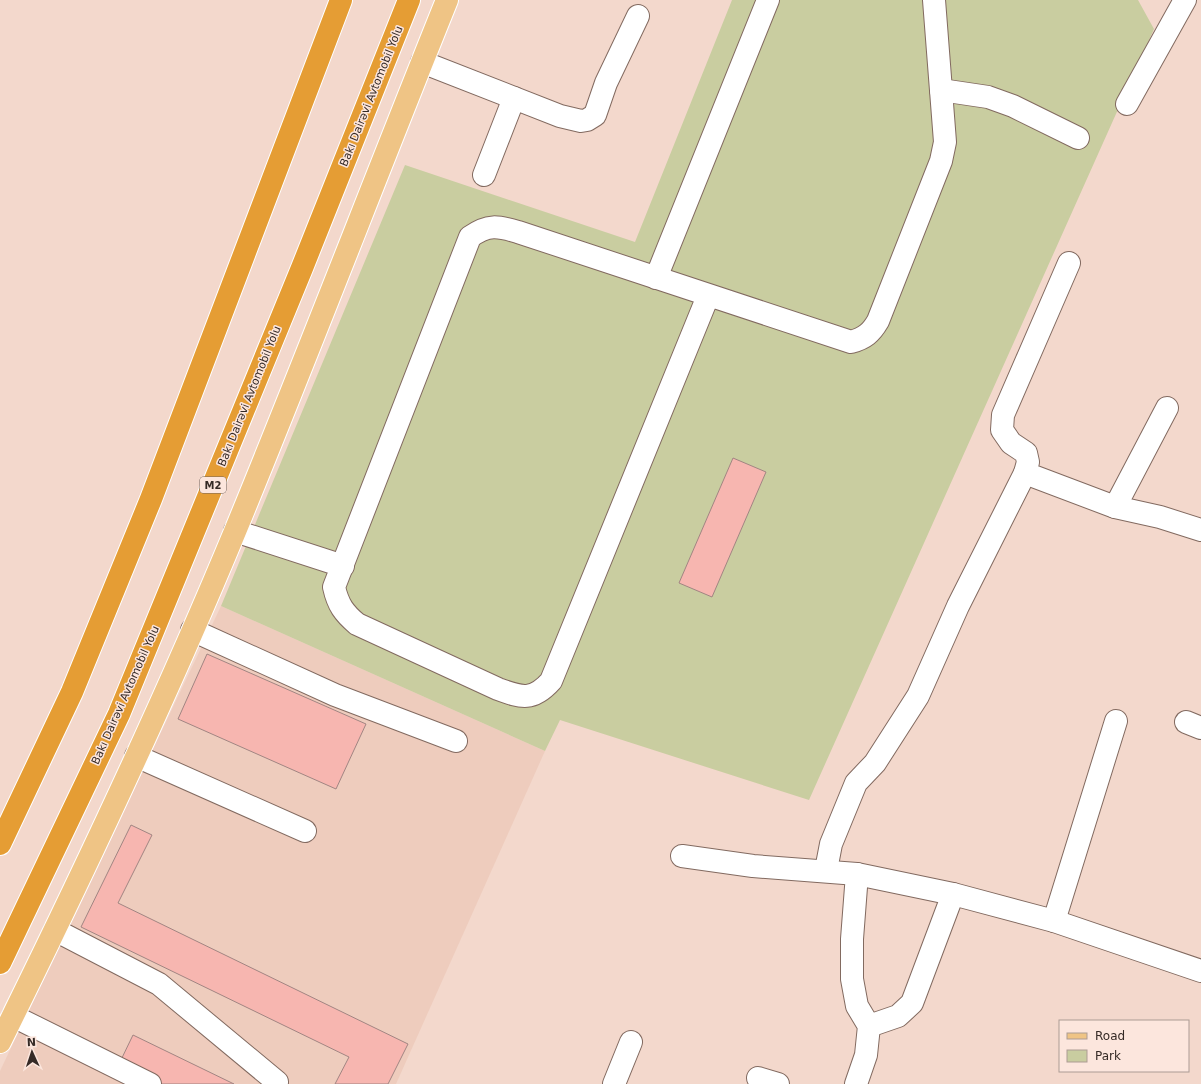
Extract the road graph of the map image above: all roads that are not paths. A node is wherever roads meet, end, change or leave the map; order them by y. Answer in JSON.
{"nodes":[{"id":1,"x":341,"y":0,"type":"edge"},
{"id":2,"x":409,"y":0,"type":"edge"},
{"id":3,"x":447,"y":0,"type":"edge"},
{"id":4,"x":768,"y":0,"type":"edge"},
{"id":5,"x":934,"y":0,"type":"edge"},
{"id":6,"x":1185,"y":0,"type":"edge"},
{"id":7,"x":638,"y":16,"type":"dead end"},
{"id":8,"x":422,"y":62,"type":"junction"},
{"id":9,"x":941,"y":90,"type":"junction"},
{"id":10,"x":514,"y":98,"type":"junction"},
{"id":11,"x":1127,"y":104,"type":"dead end"},
{"id":12,"x":1078,"y":138,"type":"dead end"},
{"id":13,"x":484,"y":175,"type":"dead end"},
{"id":14,"x":1069,"y":263,"type":"dead end"},
{"id":15,"x":656,"y":278,"type":"junction"},
{"id":16,"x":708,"y":296,"type":"junction"},
{"id":17,"x":1167,"y":408,"type":"dead end"},
{"id":18,"x":1025,"y":473,"type":"junction"},
{"id":19,"x":1115,"y":507,"type":"junction"},
{"id":20,"x":1201,"y":530,"type":"edge"},
{"id":21,"x":235,"y":531,"type":"junction"},
{"id":22,"x":343,"y":566,"type":"junction"},
{"id":23,"x":192,"y":630,"type":"junction"},
{"id":24,"x":1116,"y":721,"type":"dead end"},
{"id":25,"x":456,"y":741,"type":"dead end"},
{"id":26,"x":136,"y":756,"type":"junction"},
{"id":27,"x":305,"y":831,"type":"dead end"},
{"id":28,"x":0,"y":844,"type":"edge"},
{"id":29,"x":682,"y":856,"type":"dead end"},
{"id":30,"x":826,"y":870,"type":"junction"},
{"id":31,"x":857,"y":874,"type":"junction"},
{"id":32,"x":953,"y":894,"type":"junction"},
{"id":33,"x":1054,"y":921,"type":"junction"},
{"id":34,"x":56,"y":930,"type":"junction"},
{"id":35,"x":0,"y":963,"type":"edge"},
{"id":36,"x":1201,"y":971,"type":"edge"},
{"id":37,"x":13,"y":1016,"type":"junction"},
{"id":38,"x":869,"y":1026,"type":"junction"},
{"id":39,"x":0,"y":1042,"type":"edge"},
{"id":40,"x":631,"y":1042,"type":"dead end"},
{"id":41,"x":277,"y":1082,"type":"dead end"},
{"id":42,"x":150,"y":1084,"type":"edge"},
{"id":43,"x":614,"y":1084,"type":"edge"},
{"id":44,"x":856,"y":1084,"type":"edge"}],
"edges":[{"from":1,"to":28,"type":"highway"},
{"from":2,"to":35,"type":"highway","name":"Bakı Dairəvi Avtomobil Yolu","number":"M2"},
{"from":3,"to":8,"type":"main road"},
{"from":4,"to":15,"type":"street"},
{"from":5,"to":9,"type":"street"},
{"from":6,"to":11,"type":"street"},
{"from":7,"to":10,"type":"street"},
{"from":8,"to":10,"type":"street"},
{"from":8,"to":21,"type":"main road"},
{"from":9,"to":12,"type":"street"},
{"from":9,"to":16,"type":"street"},
{"from":10,"to":13,"type":"street"},
{"from":14,"to":18,"type":"street"},
{"from":15,"to":16,"type":"street"},
{"from":15,"to":22,"type":"street"},
{"from":16,"to":22,"type":"street"},
{"from":17,"to":19,"type":"street"},
{"from":18,"to":19,"type":"street"},
{"from":18,"to":30,"type":"street"},
{"from":19,"to":20,"type":"street"},
{"from":21,"to":22,"type":"street"},
{"from":21,"to":23,"type":"main road"},
{"from":23,"to":25,"type":"street"},
{"from":23,"to":26,"type":"main road"},
{"from":24,"to":33,"type":"street"},
{"from":26,"to":27,"type":"street"},
{"from":26,"to":34,"type":"main road"},
{"from":29,"to":30,"type":"street"},
{"from":30,"to":31,"type":"street"},
{"from":31,"to":32,"type":"street"},
{"from":31,"to":38,"type":"street"},
{"from":32,"to":33,"type":"street"},
{"from":32,"to":38,"type":"street"},
{"from":33,"to":36,"type":"street"},
{"from":34,"to":37,"type":"main road"},
{"from":34,"to":41,"type":"street"},
{"from":37,"to":39,"type":"main road"},
{"from":37,"to":42,"type":"street"},
{"from":38,"to":44,"type":"street"},
{"from":40,"to":43,"type":"street"}]}
